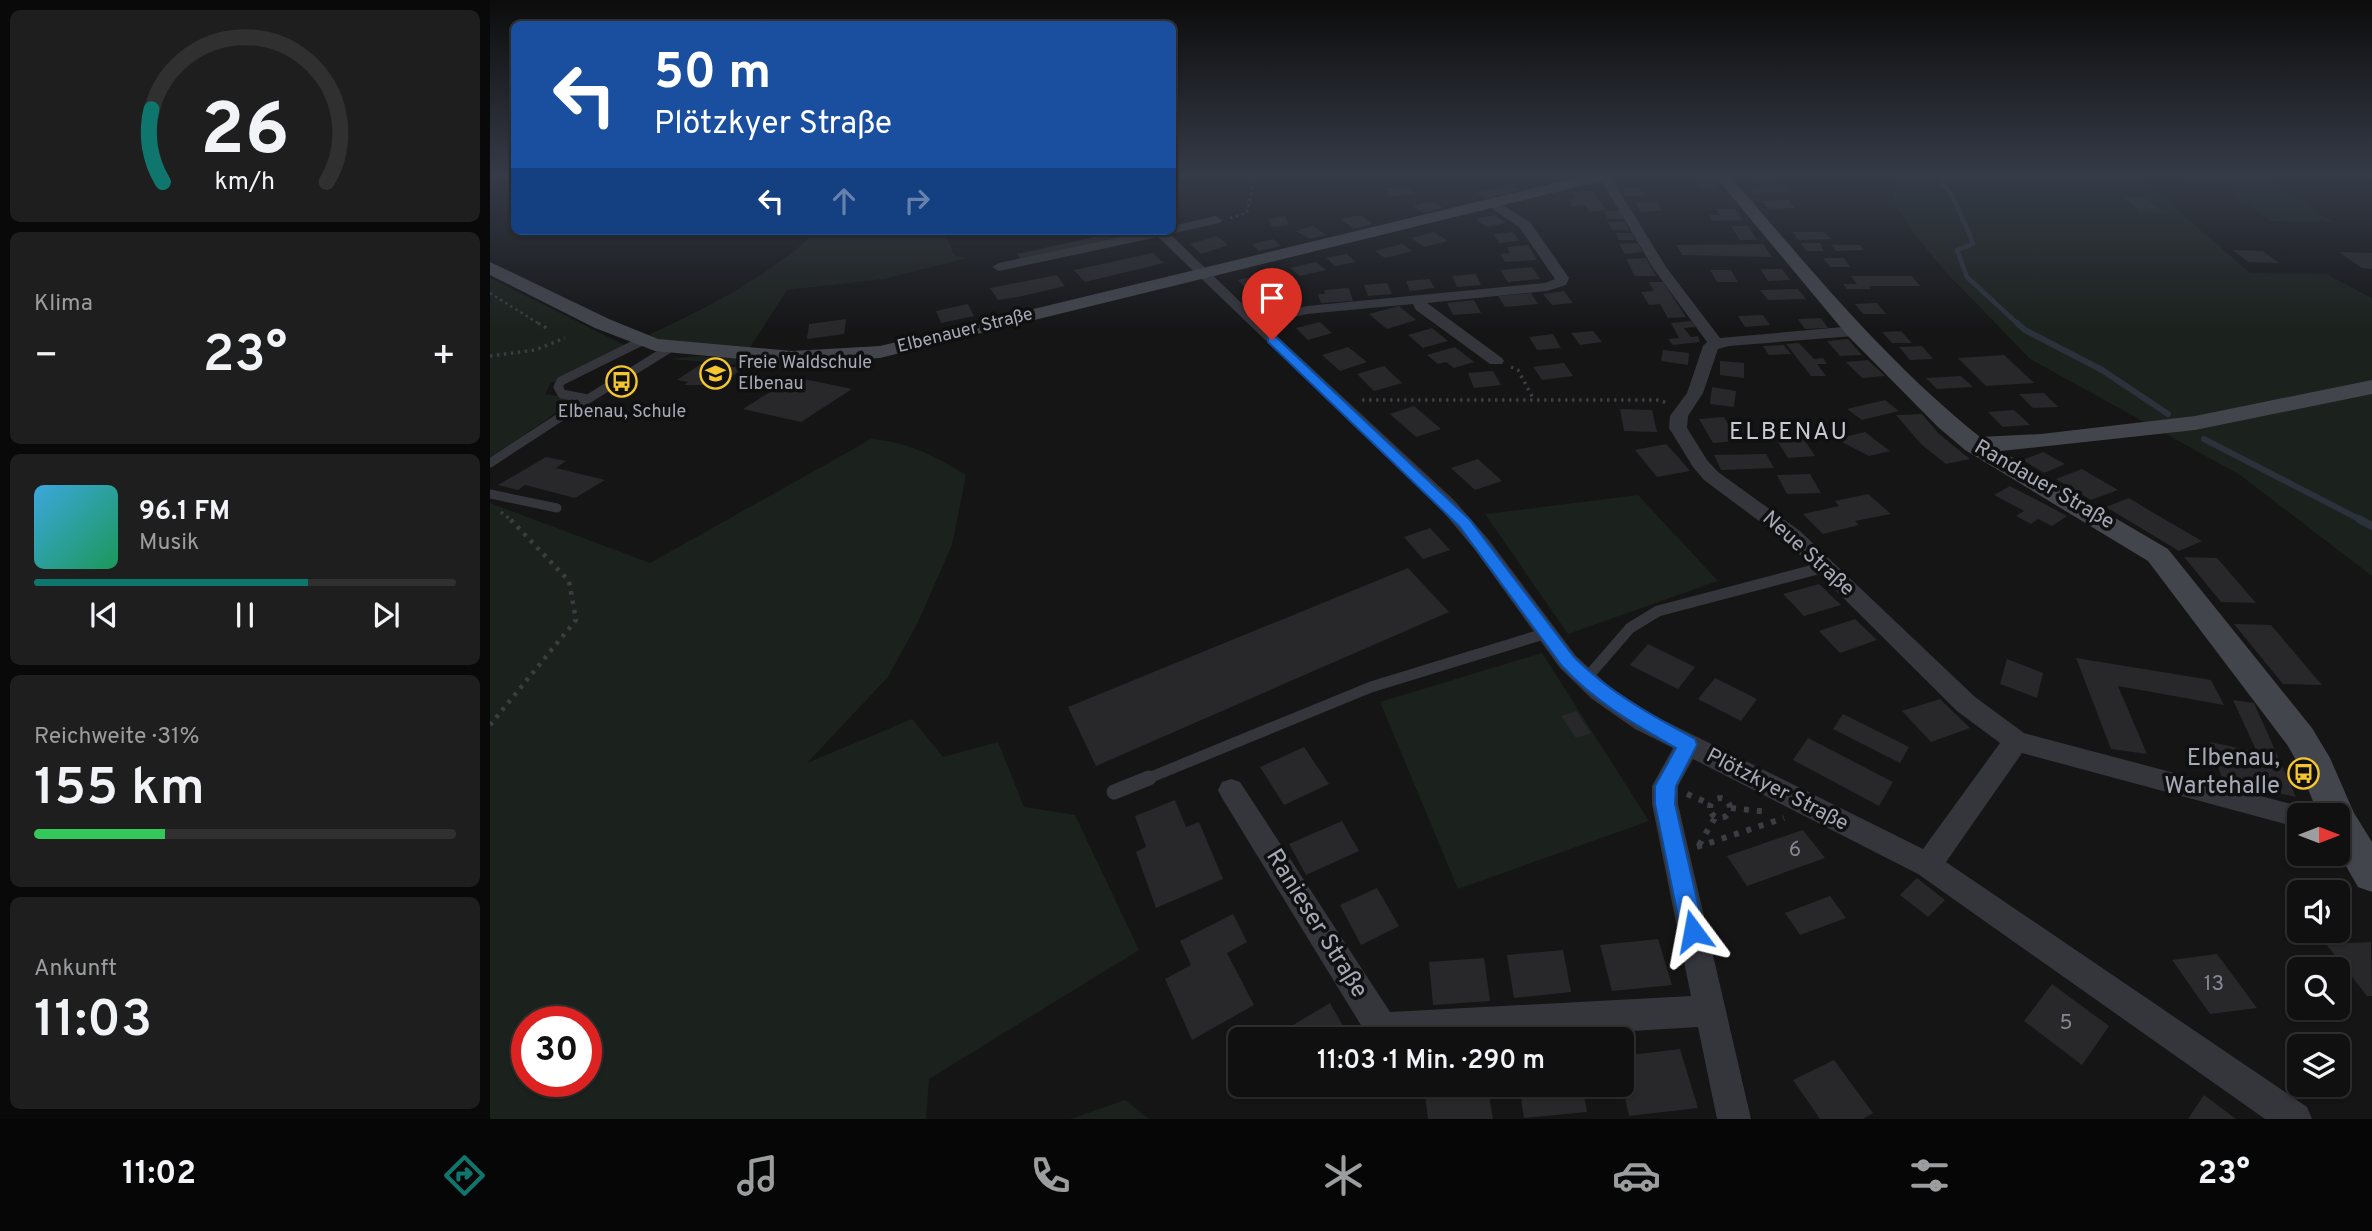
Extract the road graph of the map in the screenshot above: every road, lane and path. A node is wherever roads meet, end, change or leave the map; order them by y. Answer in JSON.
{"nodes":[{"id":1,"x":1389,"y":227,"type":"edge"},
{"id":2,"x":1527,"y":227,"type":"edge"},
{"id":3,"x":1636,"y":227,"type":"edge"},
{"id":4,"x":1766,"y":227,"type":"edge"},
{"id":5,"x":1145,"y":235,"type":"edge"},
{"id":6,"x":1167,"y":235,"type":"edge"},
{"id":7,"x":999,"y":267,"type":"dead end"},
{"id":8,"x":490,"y":268,"type":"edge"},
{"id":9,"x":1202,"y":272,"type":"junction"},
{"id":10,"x":490,"y":293,"type":"edge"},
{"id":11,"x":1419,"y":300,"type":"junction"},
{"id":12,"x":1253,"y":322,"type":"junction"},
{"id":13,"x":548,"y":329,"type":"dead end"},
{"id":14,"x":1854,"y":331,"type":"junction"},
{"id":15,"x":565,"y":338,"type":"dead end"},
{"id":16,"x":642,"y":341,"type":"junction"},
{"id":17,"x":1716,"y":343,"type":"junction"},
{"id":18,"x":670,"y":348,"type":"junction"},
{"id":19,"x":490,"y":356,"type":"edge"},
{"id":20,"x":1496,"y":361,"type":"joint"},
{"id":21,"x":2372,"y":387,"type":"edge"},
{"id":22,"x":587,"y":399,"type":"junction"},
{"id":23,"x":1534,"y":400,"type":"junction"},
{"id":24,"x":1340,"y":402,"type":"junction"},
{"id":25,"x":1686,"y":407,"type":"junction"},
{"id":26,"x":1974,"y":445,"type":"junction"},
{"id":27,"x":490,"y":463,"type":"edge"},
{"id":28,"x":490,"y":494,"type":"edge"},
{"id":29,"x":557,"y":508,"type":"dead end"},
{"id":30,"x":499,"y":511,"type":"dead end"},
{"id":31,"x":1825,"y":567,"type":"junction"},
{"id":32,"x":1547,"y":634,"type":"junction"},
{"id":33,"x":1586,"y":680,"type":"junction"},
{"id":34,"x":490,"y":725,"type":"edge"},
{"id":35,"x":2017,"y":741,"type":"junction"},
{"id":36,"x":1688,"y":745,"type":"junction"},
{"id":37,"x":1231,"y":790,"type":"dead end"},
{"id":38,"x":1114,"y":792,"type":"dead end"},
{"id":39,"x":2331,"y":803,"type":"edge"},
{"id":40,"x":1731,"y":808,"type":"junction"},
{"id":41,"x":2287,"y":814,"type":"edge"},
{"id":42,"x":1716,"y":816,"type":"junction"},
{"id":43,"x":2350,"y":840,"type":"edge"},
{"id":44,"x":1686,"y":849,"type":"junction"},
{"id":45,"x":1928,"y":865,"type":"junction"},
{"id":46,"x":2372,"y":875,"type":"edge"},
{"id":47,"x":1711,"y":1011,"type":"junction"},
{"id":48,"x":1734,"y":1119,"type":"edge"},
{"id":49,"x":2295,"y":1119,"type":"edge"}],
"edges":[{"from":1,"to":9,"type":"street","name":"Elbenauer Straße"},
{"from":2,"to":11,"type":"street"},
{"from":3,"to":17,"type":"street"},
{"from":4,"to":14,"type":"street","name":"Randauer Straße"},
{"from":5,"to":7,"type":"street"},
{"from":6,"to":9,"type":"street"},
{"from":8,"to":16,"type":"street","name":"Elbenauer Straße"},
{"from":9,"to":12,"type":"street","name":"Plötzkyer Straße"},
{"from":9,"to":18,"type":"street","name":"Elbenauer Straße"},
{"from":10,"to":13,"type":"path"},
{"from":11,"to":12,"type":"street"},
{"from":11,"to":20,"type":"street"},
{"from":12,"to":24,"type":"street","name":"Plötzkyer Straße"},
{"from":14,"to":17,"type":"street"},
{"from":14,"to":26,"type":"street","name":"Randauer Straße"},
{"from":15,"to":19,"type":"path"},
{"from":16,"to":18,"type":"street","name":"Elbenauer Straße"},
{"from":16,"to":22,"type":"lane"},
{"from":17,"to":25,"type":"street","name":"Neue Straße"},
{"from":18,"to":22,"type":"lane"},
{"from":20,"to":23,"type":"path"},
{"from":21,"to":26,"type":"street"},
{"from":22,"to":27,"type":"lane"},
{"from":23,"to":24,"type":"path"},
{"from":23,"to":25,"type":"path"},
{"from":24,"to":32,"type":"street","name":"Plötzkyer Straße"},
{"from":25,"to":31,"type":"street","name":"Neue Straße"},
{"from":26,"to":39,"type":"street","name":"Randauer Straße"},
{"from":28,"to":29,"type":"lane"},
{"from":30,"to":34,"type":"path"},
{"from":31,"to":33,"type":"lane"},
{"from":31,"to":35,"type":"street","name":"Neue Straße"},
{"from":32,"to":33,"type":"street","name":"Plötzkyer Straße"},
{"from":32,"to":38,"type":"lane"},
{"from":33,"to":36,"type":"street","name":"Plötzkyer Straße"},
{"from":35,"to":41,"type":"street","name":"Neue Straße"},
{"from":35,"to":45,"type":"street"},
{"from":36,"to":44,"type":"street"},
{"from":36,"to":45,"type":"street","name":"Plötzkyer Straße"},
{"from":37,"to":47,"type":"street","name":"Ranieser Straße"},
{"from":40,"to":42,"type":"path"},
{"from":40,"to":42,"type":"path"},
{"from":40,"to":44,"type":"path"},
{"from":42,"to":44,"type":"path"},
{"from":43,"to":46,"type":"street","name":"Randauer Straße"},
{"from":44,"to":47,"type":"street"},
{"from":45,"to":49,"type":"street","name":"Plötzkyer Straße"},
{"from":47,"to":48,"type":"street"}]}
